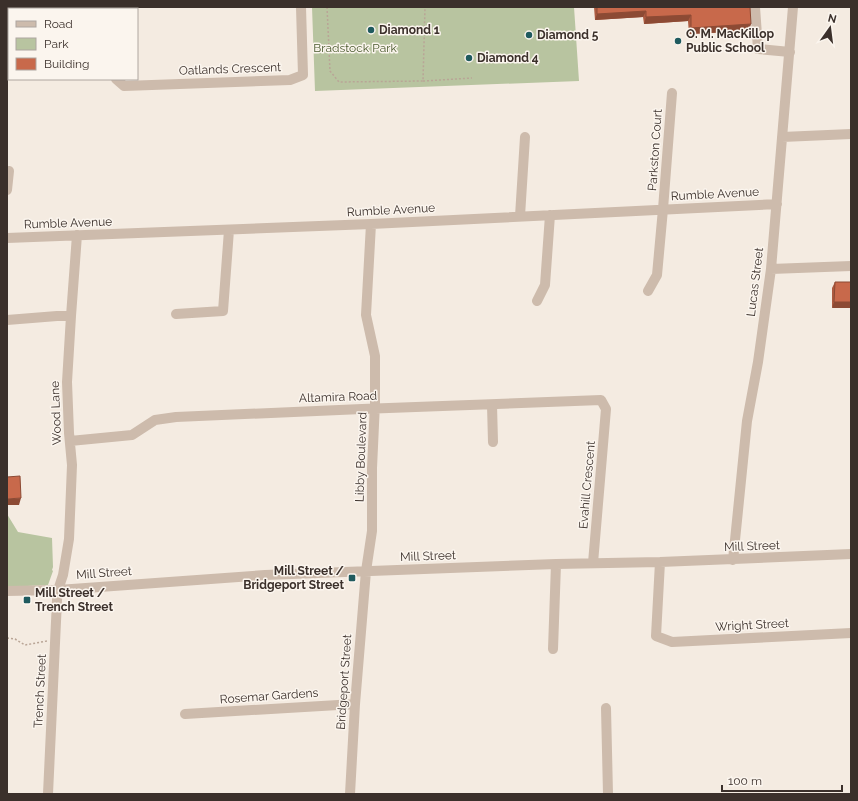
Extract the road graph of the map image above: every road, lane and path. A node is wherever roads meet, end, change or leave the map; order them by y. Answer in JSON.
{"nodes":[{"id":1,"x":301,"y":7,"type":"edge"},
{"id":2,"x":327,"y":7,"type":"edge"},
{"id":3,"x":425,"y":7,"type":"edge"},
{"id":4,"x":755,"y":7,"type":"edge"},
{"id":5,"x":793,"y":7,"type":"edge"},
{"id":6,"x":790,"y":52,"type":"junction"},
{"id":7,"x":472,"y":78,"type":"dead end"},
{"id":8,"x":117,"y":80,"type":"edge"},
{"id":9,"x":423,"y":80,"type":"junction"},
{"id":10,"x":672,"y":93,"type":"dead end"},
{"id":11,"x":851,"y":134,"type":"edge"},
{"id":12,"x":525,"y":137,"type":"dead end"},
{"id":13,"x":782,"y":137,"type":"junction"},
{"id":14,"x":9,"y":171,"type":"dead end"},
{"id":15,"x":7,"y":190,"type":"edge"},
{"id":16,"x":777,"y":204,"type":"junction"},
{"id":17,"x":664,"y":209,"type":"junction"},
{"id":18,"x":550,"y":215,"type":"junction"},
{"id":19,"x":520,"y":216,"type":"junction"},
{"id":20,"x":370,"y":224,"type":"junction"},
{"id":21,"x":229,"y":230,"type":"junction"},
{"id":22,"x":77,"y":235,"type":"junction"},
{"id":23,"x":7,"y":238,"type":"edge"},
{"id":24,"x":851,"y":266,"type":"edge"},
{"id":25,"x":771,"y":269,"type":"junction"},
{"id":26,"x":648,"y":291,"type":"dead end"},
{"id":27,"x":537,"y":301,"type":"dead end"},
{"id":28,"x":176,"y":314,"type":"dead end"},
{"id":29,"x":71,"y":316,"type":"junction"},
{"id":30,"x":7,"y":320,"type":"edge"},
{"id":31,"x":492,"y":405,"type":"junction"},
{"id":32,"x":375,"y":408,"type":"junction"},
{"id":33,"x":606,"y":409,"type":"joint"},
{"id":34,"x":70,"y":441,"type":"junction"},
{"id":35,"x":493,"y":442,"type":"dead end"},
{"id":36,"x":851,"y":554,"type":"edge"},
{"id":37,"x":733,"y":560,"type":"junction"},
{"id":38,"x":660,"y":562,"type":"junction"},
{"id":39,"x":593,"y":563,"type":"junction"},
{"id":40,"x":556,"y":564,"type":"junction"},
{"id":41,"x":366,"y":571,"type":"junction"},
{"id":42,"x":58,"y":590,"type":"junction"},
{"id":43,"x":7,"y":592,"type":"edge"},
{"id":44,"x":851,"y":633,"type":"edge"},
{"id":45,"x":7,"y":638,"type":"edge"},
{"id":46,"x":50,"y":640,"type":"dead end"},
{"id":47,"x":553,"y":649,"type":"dead end"},
{"id":48,"x":355,"y":704,"type":"junction"},
{"id":49,"x":606,"y":708,"type":"dead end"},
{"id":50,"x":185,"y":714,"type":"dead end"},
{"id":51,"x":48,"y":794,"type":"edge"},
{"id":52,"x":350,"y":794,"type":"edge"},
{"id":53,"x":608,"y":794,"type":"edge"}],
"edges":[{"from":1,"to":8,"type":"street","name":"Oatlands Crescent"},
{"from":2,"to":9,"type":"path"},
{"from":3,"to":9,"type":"path"},
{"from":4,"to":6,"type":"street"},
{"from":5,"to":6,"type":"street","name":"Lucas Street"},
{"from":6,"to":13,"type":"street","name":"Lucas Street"},
{"from":7,"to":9,"type":"path"},
{"from":10,"to":17,"type":"street","name":"Parkston Court"},
{"from":11,"to":13,"type":"street"},
{"from":12,"to":19,"type":"street"},
{"from":13,"to":16,"type":"street","name":"Lucas Street"},
{"from":14,"to":15,"type":"street"},
{"from":16,"to":17,"type":"street","name":"Rumble Avenue"},
{"from":16,"to":25,"type":"street","name":"Lucas Street"},
{"from":17,"to":18,"type":"street","name":"Rumble Avenue"},
{"from":17,"to":26,"type":"street","name":"Parkston Court"},
{"from":18,"to":19,"type":"street","name":"Rumble Avenue"},
{"from":18,"to":27,"type":"street"},
{"from":19,"to":20,"type":"street","name":"Rumble Avenue"},
{"from":20,"to":21,"type":"street","name":"Rumble Avenue"},
{"from":20,"to":32,"type":"street","name":"Libby Boulevard"},
{"from":21,"to":22,"type":"street","name":"Rumble Avenue"},
{"from":21,"to":28,"type":"street"},
{"from":22,"to":23,"type":"street","name":"Rumble Avenue"},
{"from":22,"to":29,"type":"street","name":"Wood Lane"},
{"from":24,"to":25,"type":"street"},
{"from":25,"to":37,"type":"street","name":"Lucas Street"},
{"from":29,"to":30,"type":"street"},
{"from":29,"to":34,"type":"street","name":"Wood Lane"},
{"from":31,"to":32,"type":"street","name":"Altamira Road"},
{"from":31,"to":33,"type":"street","name":"Altamira Road"},
{"from":31,"to":35,"type":"street"},
{"from":32,"to":34,"type":"street","name":"Altamira Road"},
{"from":32,"to":41,"type":"street","name":"Libby Boulevard"},
{"from":33,"to":39,"type":"street","name":"Evahill Crescent"},
{"from":34,"to":42,"type":"street","name":"Wood Lane"},
{"from":36,"to":37,"type":"street","name":"Mill Street"},
{"from":37,"to":38,"type":"street","name":"Mill Street"},
{"from":38,"to":39,"type":"street","name":"Mill Street"},
{"from":38,"to":44,"type":"street","name":"Wright Street"},
{"from":39,"to":40,"type":"street","name":"Mill Street"},
{"from":40,"to":41,"type":"street","name":"Mill Street"},
{"from":40,"to":47,"type":"street"},
{"from":41,"to":42,"type":"street","name":"Mill Street"},
{"from":41,"to":48,"type":"street","name":"Bridgeport Street"},
{"from":42,"to":43,"type":"street","name":"Mill Street"},
{"from":42,"to":51,"type":"street","name":"Trench Street"},
{"from":45,"to":46,"type":"path"},
{"from":48,"to":50,"type":"street","name":"Rosemar Gardens"},
{"from":48,"to":52,"type":"street","name":"Bridgeport Street"},
{"from":49,"to":53,"type":"street"}]}
